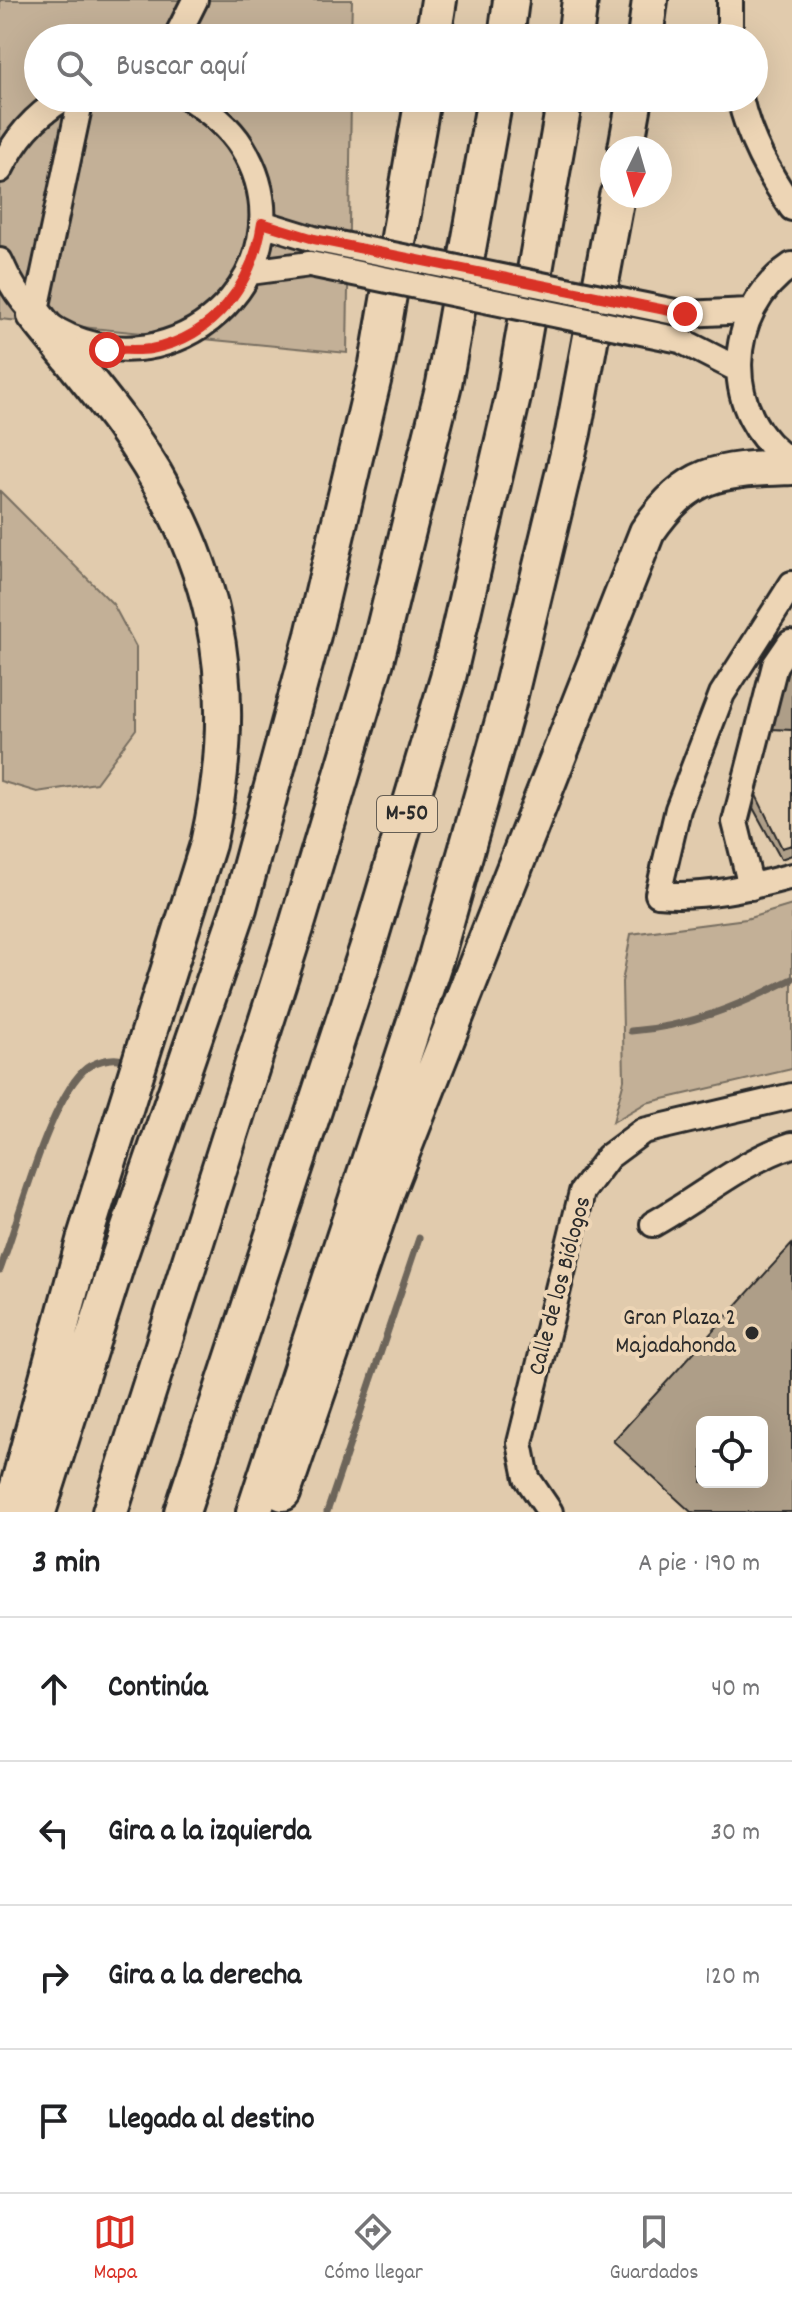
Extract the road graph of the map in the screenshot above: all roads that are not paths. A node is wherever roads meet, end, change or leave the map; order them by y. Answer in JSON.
{"nodes":[{"id":1,"x":195,"y":0,"type":"edge"},
{"id":2,"x":439,"y":0,"type":"edge"},
{"id":3,"x":511,"y":0,"type":"edge"},
{"id":4,"x":580,"y":0,"type":"edge"},
{"id":5,"x":650,"y":0,"type":"edge"},
{"id":6,"x":730,"y":0,"type":"edge"},
{"id":7,"x":183,"y":24,"type":"edge"},
{"id":8,"x":435,"y":24,"type":"edge"},
{"id":9,"x":508,"y":24,"type":"edge"},
{"id":10,"x":577,"y":24,"type":"edge"},
{"id":11,"x":647,"y":24,"type":"edge"},
{"id":12,"x":730,"y":24,"type":"edge"},
{"id":13,"x":42,"y":112,"type":"edge"},
{"id":14,"x":78,"y":112,"type":"edge"},
{"id":15,"x":210,"y":112,"type":"edge"},
{"id":16,"x":421,"y":112,"type":"edge"},
{"id":17,"x":493,"y":112,"type":"edge"},
{"id":18,"x":563,"y":112,"type":"edge"},
{"id":19,"x":632,"y":112,"type":"edge"},
{"id":20,"x":743,"y":112,"type":"edge"},
{"id":21,"x":628,"y":136,"type":"edge"},
{"id":22,"x":0,"y":170,"type":"edge"},
{"id":23,"x":615,"y":208,"type":"edge"},
{"id":24,"x":792,"y":208,"type":"edge"},
{"id":25,"x":262,"y":223,"type":"junction"},
{"id":26,"x":0,"y":261,"type":"edge"},
{"id":27,"x":792,"y":265,"type":"edge"},
{"id":28,"x":250,"y":272,"type":"junction"},
{"id":29,"x":749,"y":311,"type":"junction"},
{"id":30,"x":35,"y":315,"type":"junction"},
{"id":31,"x":737,"y":369,"type":"junction"},
{"id":32,"x":792,"y":464,"type":"edge"},
{"id":33,"x":792,"y":584,"type":"edge"},
{"id":34,"x":790,"y":643,"type":"dead end"},
{"id":35,"x":792,"y":876,"type":"edge"},
{"id":36,"x":751,"y":887,"type":"junction"},
{"id":37,"x":792,"y":1096,"type":"edge"},
{"id":38,"x":792,"y":1145,"type":"edge"},
{"id":39,"x":653,"y":1224,"type":"dead end"},
{"id":40,"x":11,"y":1512,"type":"edge"},
{"id":41,"x":38,"y":1512,"type":"edge"},
{"id":42,"x":110,"y":1512,"type":"edge"},
{"id":43,"x":182,"y":1512,"type":"edge"},
{"id":44,"x":254,"y":1512,"type":"edge"},
{"id":45,"x":277,"y":1512,"type":"edge"},
{"id":46,"x":550,"y":1512,"type":"edge"}],
"edges":[{"from":1,"to":7,"type":"street"},
{"from":2,"to":8,"type":"highway"},
{"from":3,"to":9,"type":"highway"},
{"from":4,"to":10,"type":"highway"},
{"from":5,"to":11,"type":"highway"},
{"from":6,"to":12,"type":"street"},
{"from":13,"to":22,"type":"street"},
{"from":14,"to":30,"type":"street"},
{"from":15,"to":25,"type":"street"},
{"from":16,"to":41,"type":"highway"},
{"from":17,"to":42,"type":"highway"},
{"from":18,"to":43,"type":"highway","number":"M-50"},
{"from":19,"to":21,"type":"highway"},
{"from":20,"to":24,"type":"street"},
{"from":23,"to":44,"type":"highway"},
{"from":25,"to":28,"type":"street"},
{"from":25,"to":29,"type":"street","bridge":true},
{"from":26,"to":30,"type":"street"},
{"from":27,"to":29,"type":"street"},
{"from":28,"to":30,"type":"street"},
{"from":28,"to":31,"type":"street","bridge":true},
{"from":29,"to":31,"type":"street"},
{"from":30,"to":40,"type":"highway"},
{"from":31,"to":32,"type":"street"},
{"from":32,"to":45,"type":"highway"},
{"from":33,"to":36,"type":"street"},
{"from":34,"to":36,"type":"street"},
{"from":35,"to":36,"type":"street"},
{"from":37,"to":46,"type":"street","name":"Calle de los Biólogos"},
{"from":38,"to":39,"type":"street"}]}
